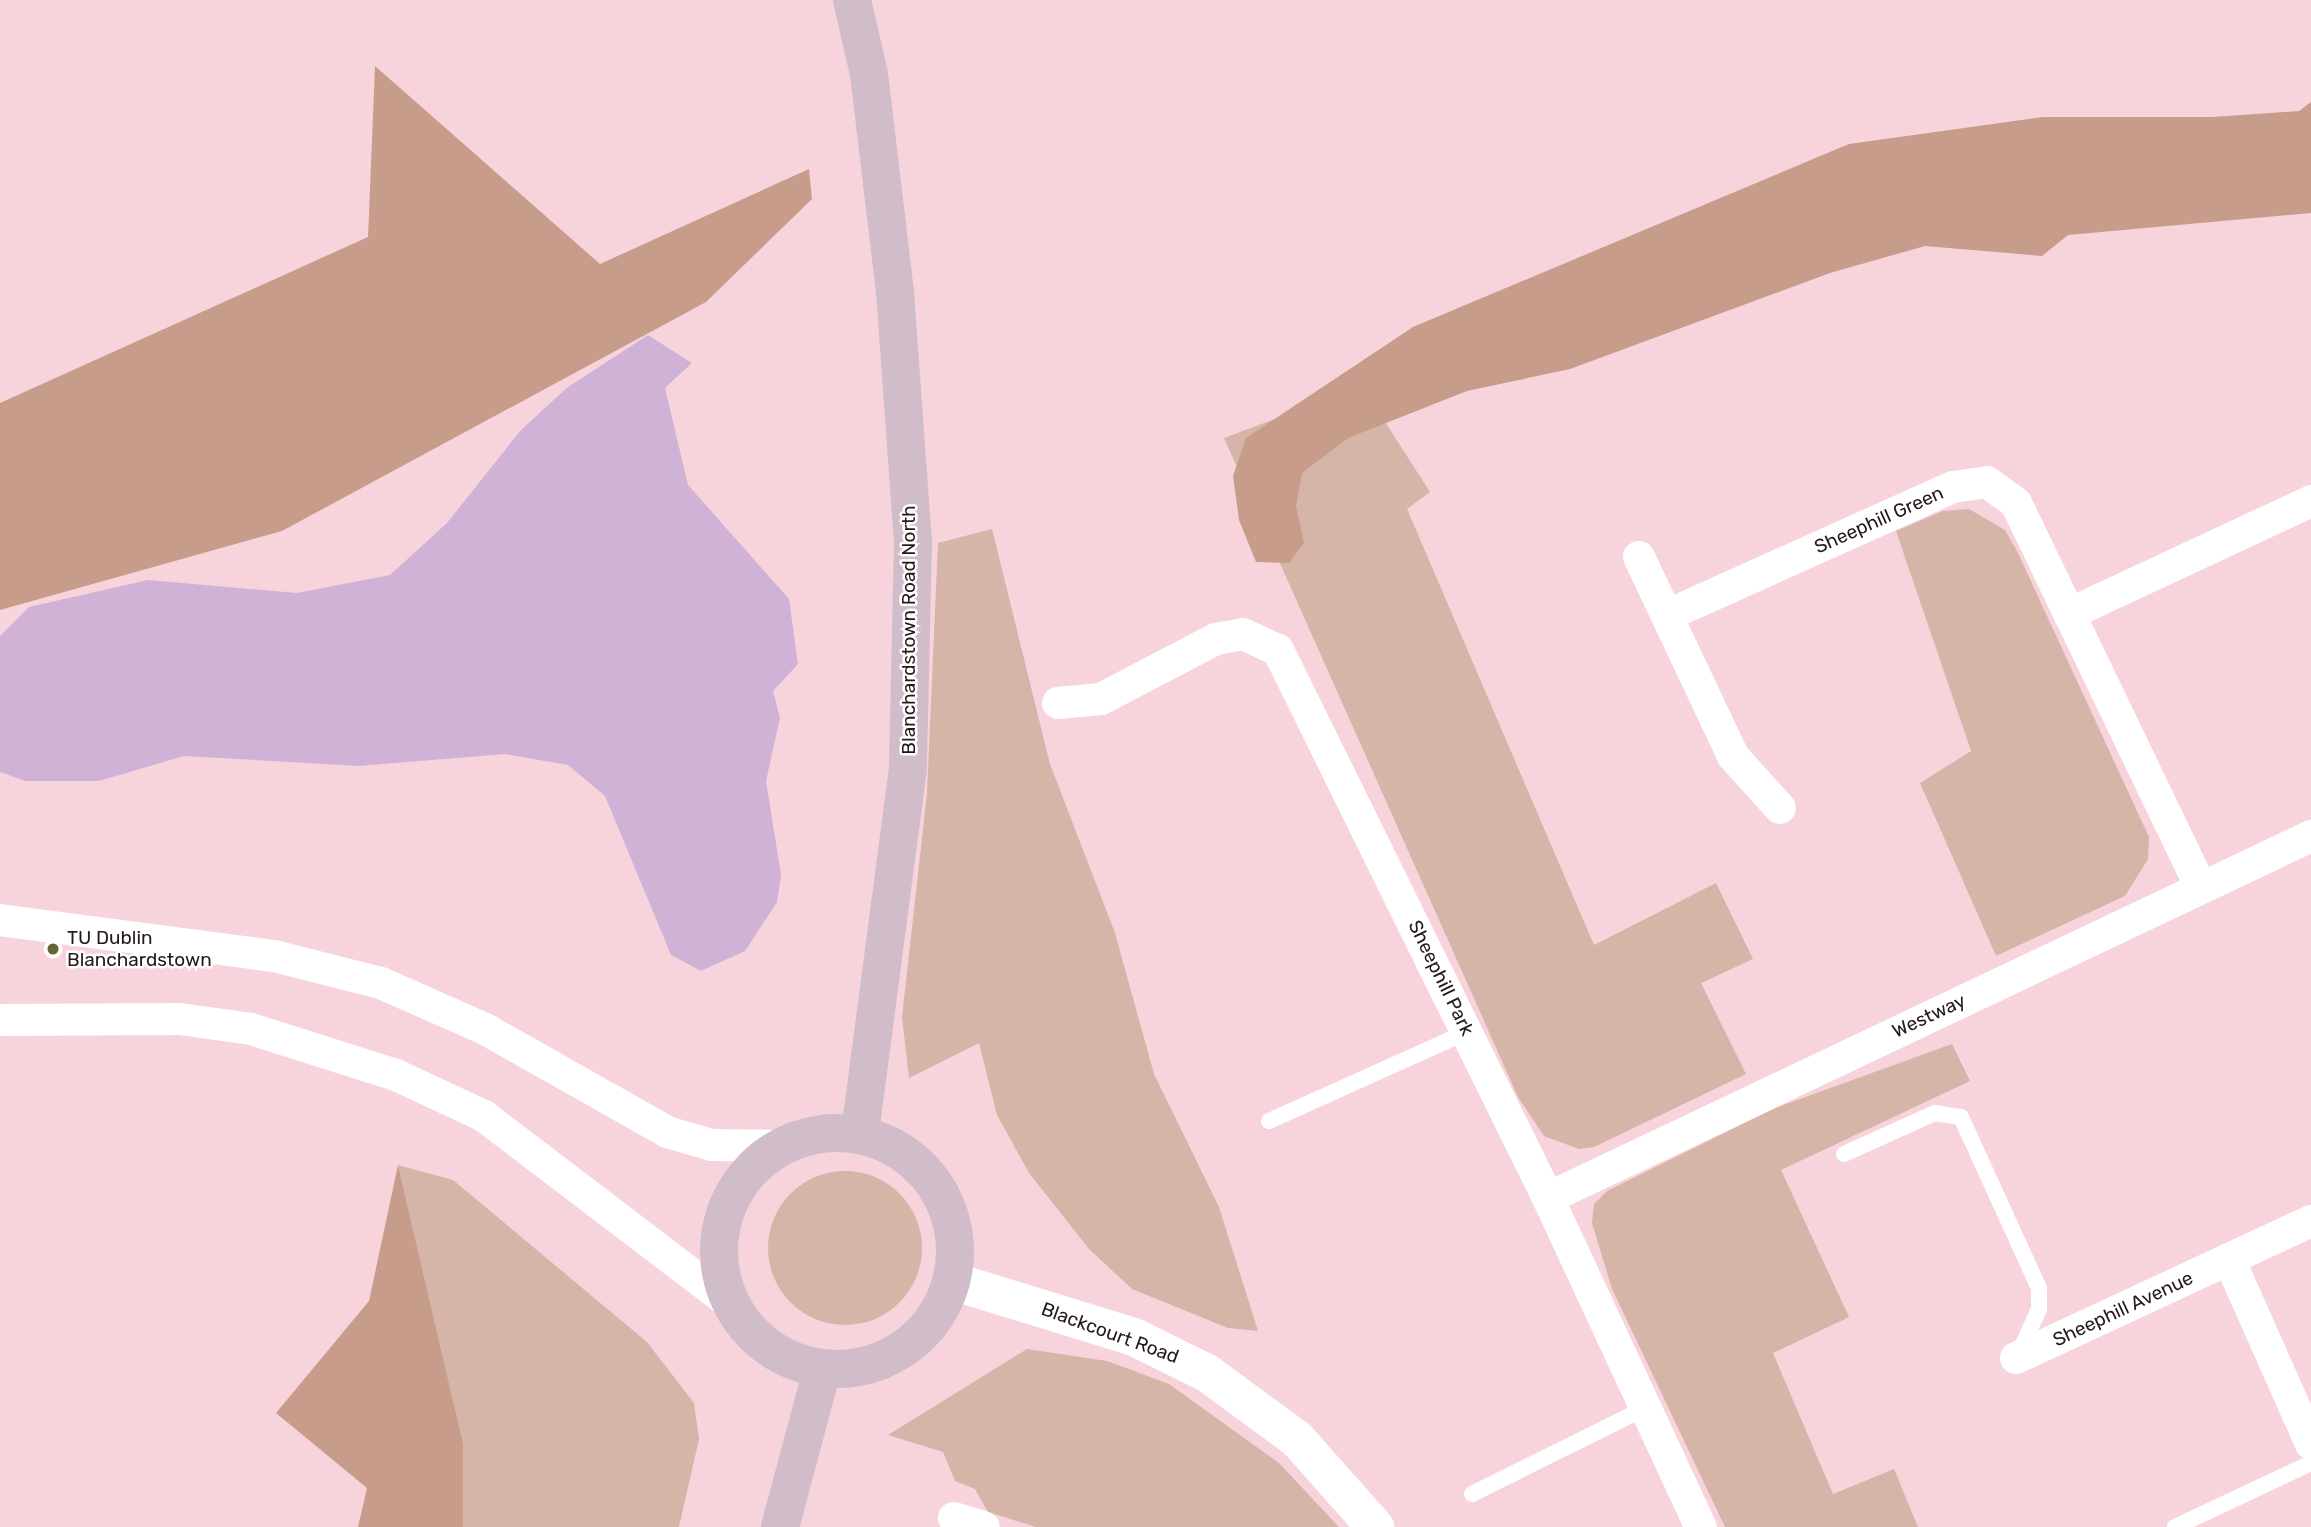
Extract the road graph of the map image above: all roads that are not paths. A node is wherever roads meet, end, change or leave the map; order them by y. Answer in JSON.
{"nodes":[{"id":1,"x":852,"y":0,"type":"edge"},
{"id":2,"x":2311,"y":501,"type":"edge"},
{"id":3,"x":1639,"y":556,"type":"dead end"},
{"id":4,"x":2069,"y":614,"type":"junction"},
{"id":5,"x":1668,"y":615,"type":"junction"},
{"id":6,"x":1058,"y":703,"type":"dead end"},
{"id":7,"x":1780,"y":808,"type":"dead end"},
{"id":8,"x":2311,"y":836,"type":"edge"},
{"id":9,"x":2201,"y":888,"type":"junction"},
{"id":10,"x":0,"y":920,"type":"edge"},
{"id":11,"x":0,"y":1020,"type":"edge"},
{"id":12,"x":1467,"y":1032,"type":"junction"},
{"id":13,"x":1269,"y":1121,"type":"dead end"},
{"id":14,"x":860,"y":1134,"type":"junction"},
{"id":15,"x":782,"y":1146,"type":"junction"},
{"id":16,"x":1843,"y":1154,"type":"dead end"},
{"id":17,"x":1548,"y":1198,"type":"junction"},
{"id":18,"x":2311,"y":1221,"type":"edge"},
{"id":19,"x":2229,"y":1259,"type":"junction"},
{"id":20,"x":952,"y":1281,"type":"junction"},
{"id":21,"x":731,"y":1304,"type":"junction"},
{"id":22,"x":2016,"y":1358,"type":"joint"},
{"id":23,"x":822,"y":1370,"type":"junction"},
{"id":24,"x":1645,"y":1408,"type":"junction"},
{"id":25,"x":2311,"y":1444,"type":"edge"},
{"id":26,"x":2311,"y":1463,"type":"edge"},
{"id":27,"x":1472,"y":1494,"type":"dead end"},
{"id":28,"x":954,"y":1518,"type":"dead end"},
{"id":29,"x":780,"y":1527,"type":"edge"},
{"id":30,"x":984,"y":1527,"type":"edge"},
{"id":31,"x":1374,"y":1527,"type":"edge"},
{"id":32,"x":1701,"y":1527,"type":"edge"},
{"id":33,"x":2175,"y":1527,"type":"edge"}],
"edges":[{"from":1,"to":14,"type":"main road","name":"Blanchardstown Road North"},
{"from":2,"to":4,"type":"street"},
{"from":3,"to":5,"type":"street"},
{"from":4,"to":5,"type":"street","name":"Sheephill Green"},
{"from":4,"to":9,"type":"street","name":"Sheephill Green"},
{"from":5,"to":7,"type":"street"},
{"from":6,"to":12,"type":"street","name":"Sheephill Park"},
{"from":8,"to":9,"type":"street","name":"Westway"},
{"from":9,"to":17,"type":"street","name":"Westway"},
{"from":10,"to":15,"type":"street"},
{"from":11,"to":21,"type":"street"},
{"from":12,"to":13,"type":"lane"},
{"from":12,"to":17,"type":"street","name":"Sheephill Park"},
{"from":14,"to":15,"type":"main road"},
{"from":14,"to":20,"type":"main road"},
{"from":15,"to":21,"type":"main road"},
{"from":16,"to":22,"type":"lane"},
{"from":17,"to":24,"type":"street","name":"Sheephill Park"},
{"from":18,"to":19,"type":"street","name":"Sheephill Avenue"},
{"from":19,"to":22,"type":"street","name":"Sheephill Avenue"},
{"from":19,"to":25,"type":"street"},
{"from":20,"to":23,"type":"main road"},
{"from":20,"to":31,"type":"street","name":"Blackcourt Road"},
{"from":21,"to":23,"type":"main road"},
{"from":23,"to":29,"type":"main road"},
{"from":24,"to":27,"type":"lane"},
{"from":24,"to":32,"type":"street","name":"Sheephill Park"},
{"from":26,"to":33,"type":"lane"},
{"from":28,"to":30,"type":"street"}]}
